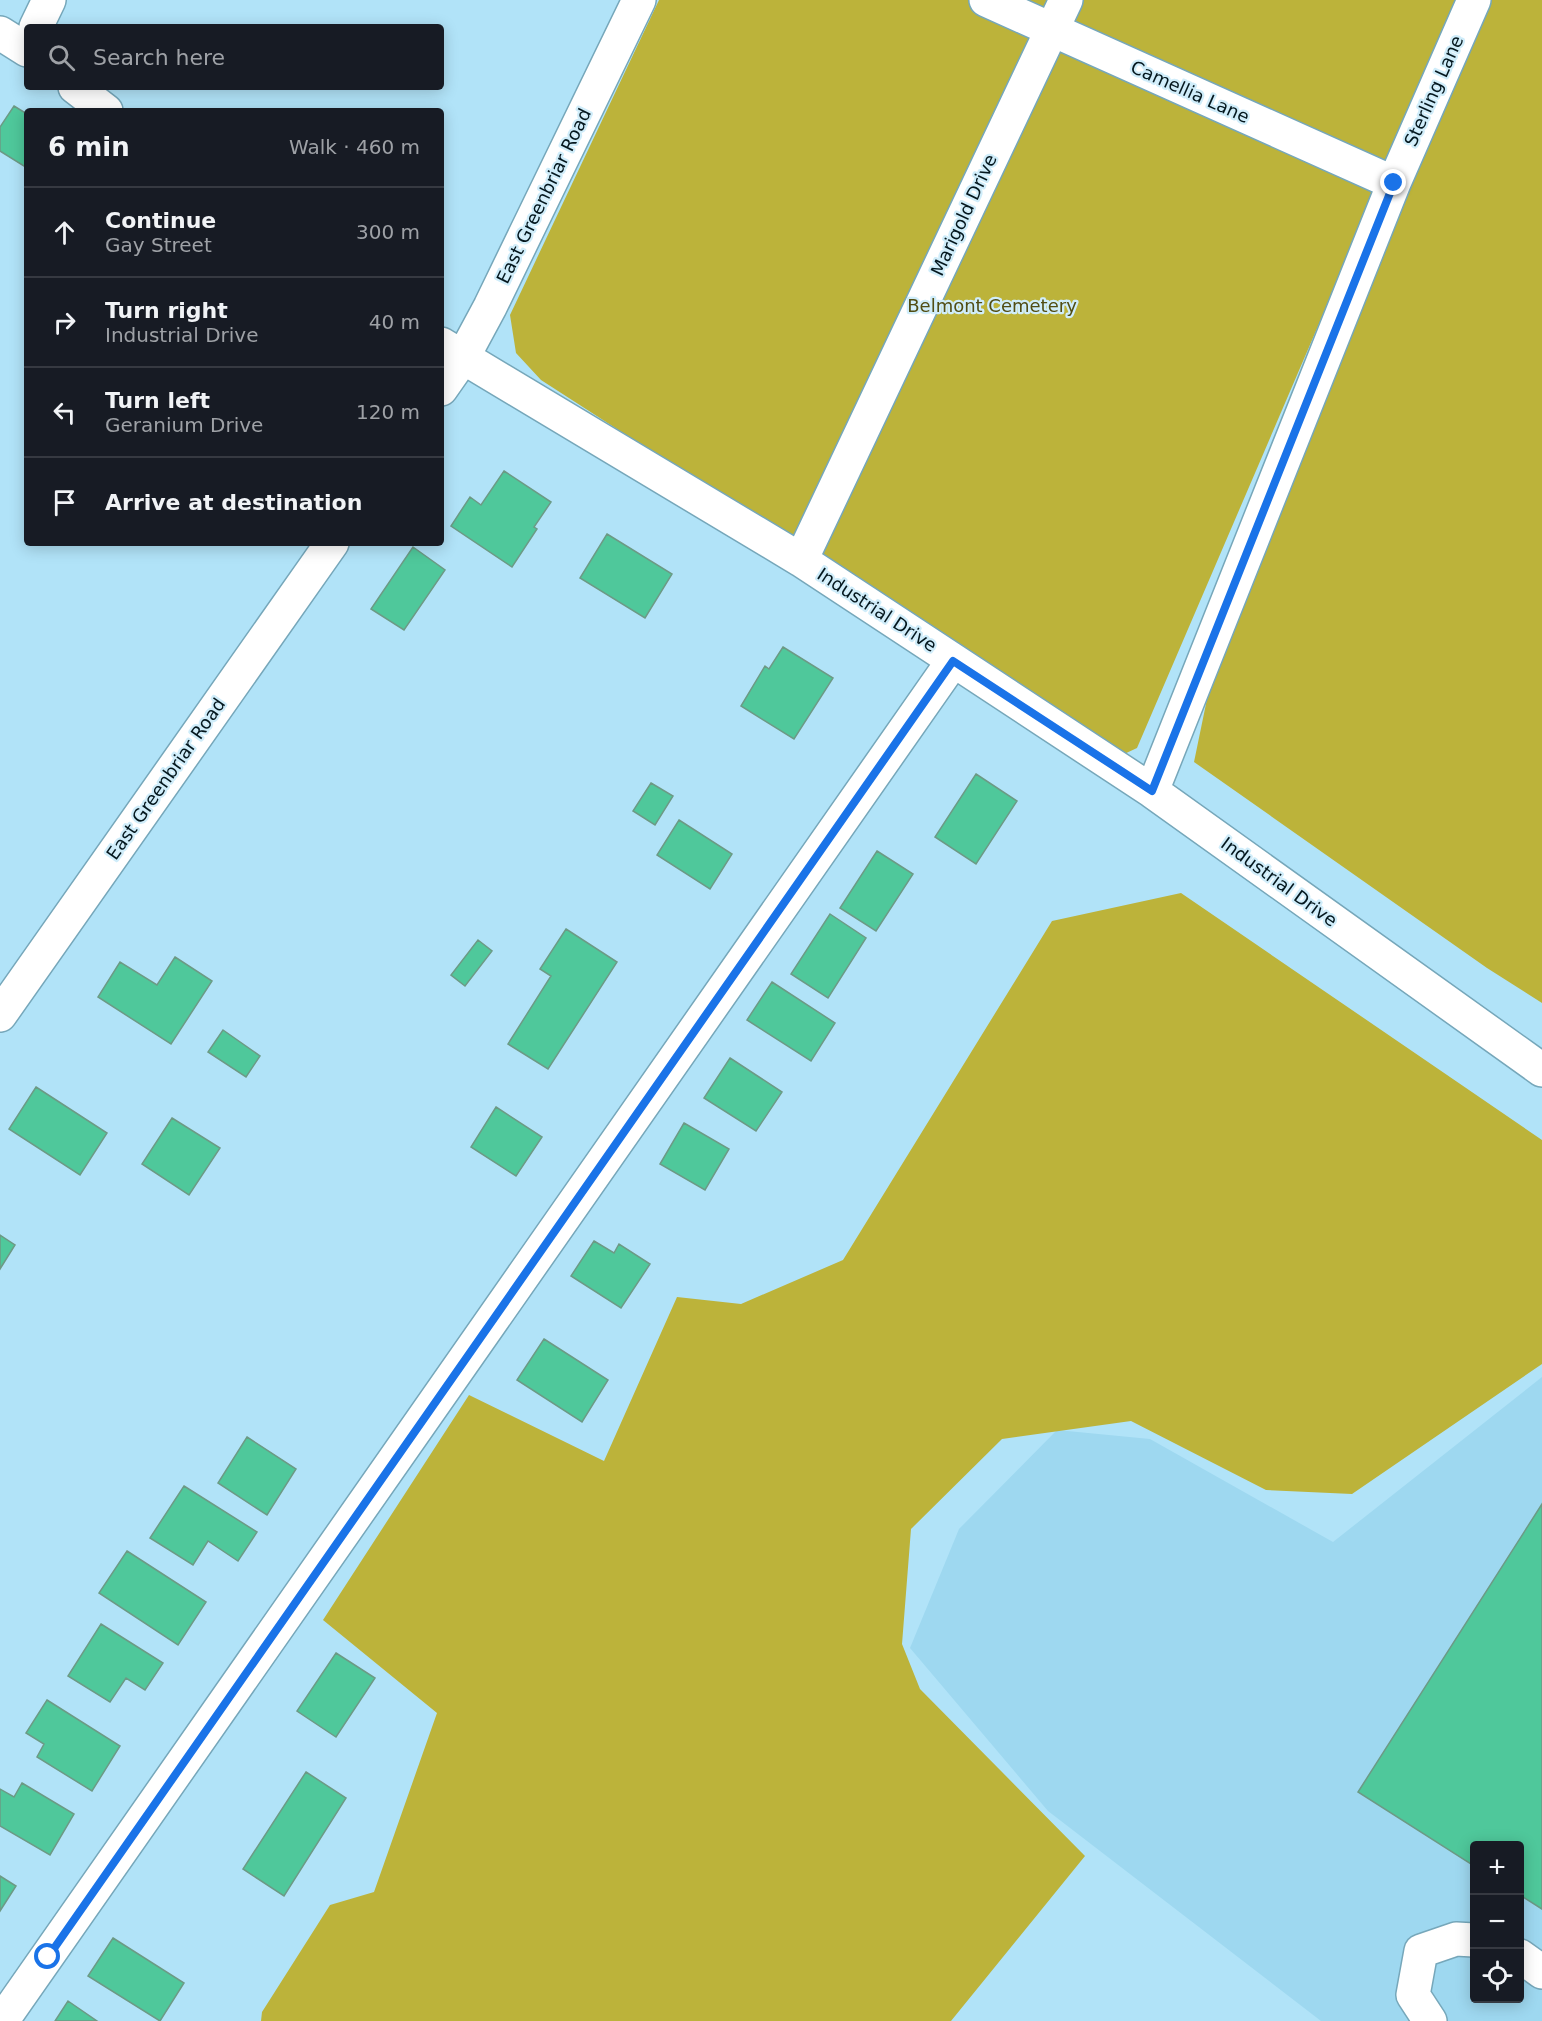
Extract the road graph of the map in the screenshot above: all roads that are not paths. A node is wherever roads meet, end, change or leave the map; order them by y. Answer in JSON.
{"nodes":[{"id":1,"x":49,"y":0,"type":"edge"},
{"id":2,"x":639,"y":0,"type":"edge"},
{"id":3,"x":986,"y":0,"type":"edge"},
{"id":4,"x":1066,"y":0,"type":"edge"},
{"id":5,"x":1474,"y":0,"type":"edge"},
{"id":6,"x":34,"y":24,"type":"edge"},
{"id":7,"x":1052,"y":30,"type":"junction"},
{"id":8,"x":79,"y":90,"type":"edge"},
{"id":9,"x":102,"y":108,"type":"edge"},
{"id":10,"x":1394,"y":183,"type":"junction"},
{"id":11,"x":452,"y":352,"type":"edge"},
{"id":12,"x":444,"y":378,"type":"edge"},
{"id":13,"x":330,"y":546,"type":"edge"},
{"id":14,"x":801,"y":561,"type":"junction"},
{"id":15,"x":953,"y":661,"type":"junction"},
{"id":16,"x":1152,"y":791,"type":"junction"},
{"id":17,"x":0,"y":1015,"type":"edge"},
{"id":18,"x":1542,"y":1070,"type":"edge"},
{"id":19,"x":1470,"y":1941,"type":"edge"},
{"id":20,"x":1524,"y":1959,"type":"edge"},
{"id":21,"x":1542,"y":1972,"type":"edge"},
{"id":22,"x":2,"y":2021,"type":"edge"},
{"id":23,"x":1430,"y":2021,"type":"edge"}],
"edges":[{"from":1,"to":6,"type":"street"},
{"from":2,"to":11,"type":"street","name":"East Greenbriar Road"},
{"from":3,"to":7,"type":"street","name":"Camellia Lane"},
{"from":4,"to":7,"type":"street","name":"Marigold Drive"},
{"from":5,"to":10,"type":"street","name":"Sterling Lane"},
{"from":7,"to":10,"type":"street","name":"Camellia Lane"},
{"from":7,"to":14,"type":"street","name":"Marigold Drive"},
{"from":8,"to":9,"type":"street"},
{"from":10,"to":16,"type":"street","name":"Sterling Lane"},
{"from":11,"to":12,"type":"street","name":"East Greenbriar Road"},
{"from":11,"to":14,"type":"street","name":"Industrial Drive"},
{"from":13,"to":17,"type":"street","name":"East Greenbriar Road"},
{"from":14,"to":15,"type":"street","name":"Industrial Drive"},
{"from":15,"to":16,"type":"street","name":"Industrial Drive"},
{"from":15,"to":22,"type":"street"},
{"from":16,"to":18,"type":"street","name":"Industrial Drive"},
{"from":19,"to":23,"type":"street"},
{"from":20,"to":21,"type":"street"}]}
